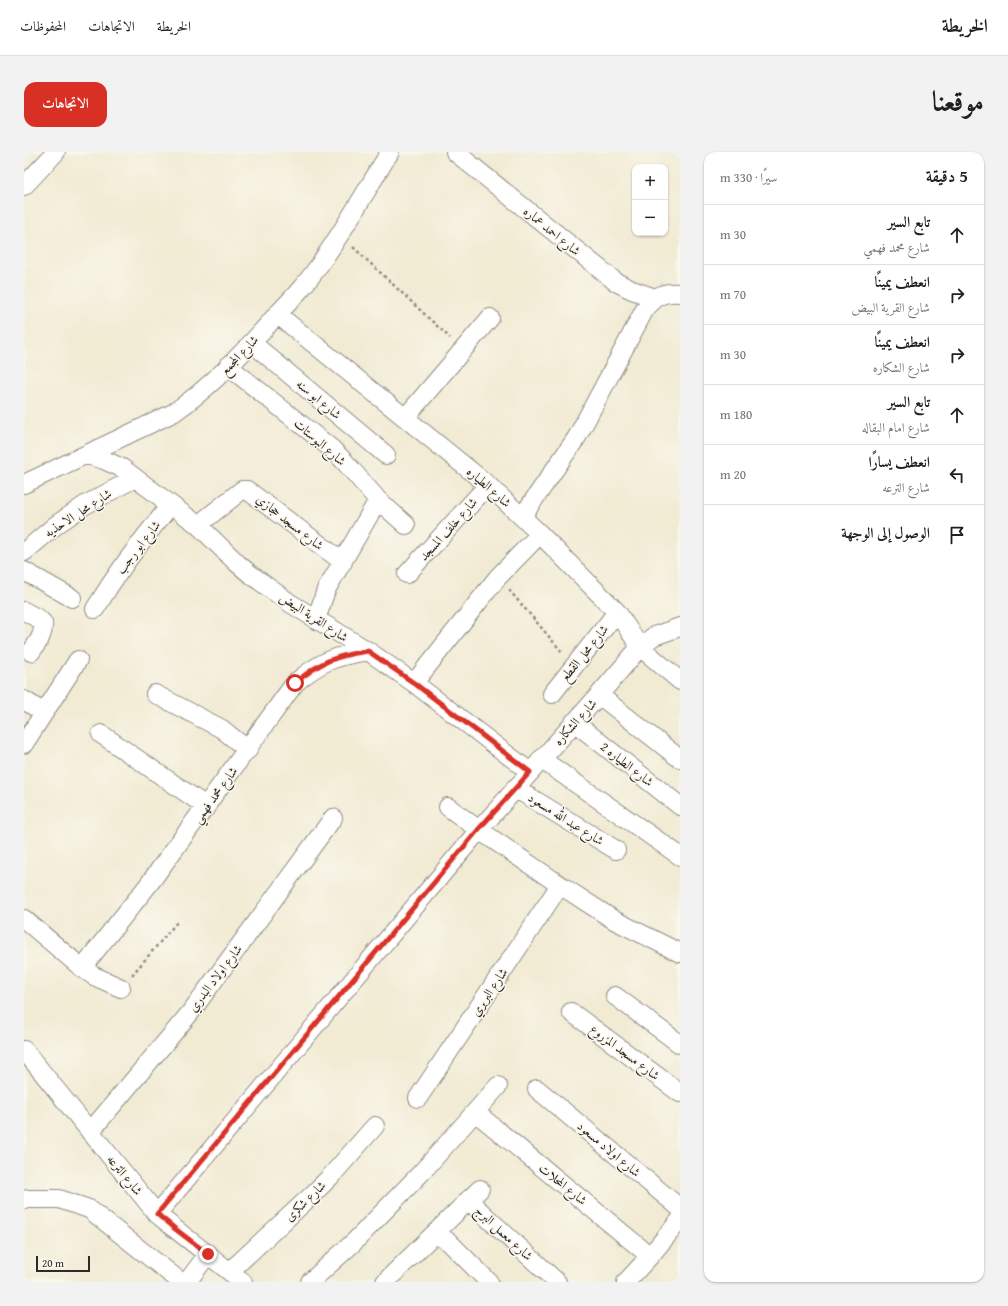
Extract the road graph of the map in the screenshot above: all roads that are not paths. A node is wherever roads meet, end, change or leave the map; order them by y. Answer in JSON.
{"nodes":[{"id":1,"x":56,"y":152,"type":"edge"},
{"id":2,"x":390,"y":152,"type":"edge"},
{"id":3,"x":456,"y":152,"type":"edge"},
{"id":4,"x":24,"y":186,"type":"edge"},
{"id":5,"x":680,"y":293,"type":"edge"},
{"id":6,"x":655,"y":298,"type":"junction"},
{"id":7,"x":277,"y":314,"type":"junction"},
{"id":8,"x":490,"y":318,"type":"dead end"},
{"id":9,"x":252,"y":343,"type":"junction"},
{"id":10,"x":228,"y":366,"type":"junction"},
{"id":11,"x":405,"y":418,"type":"junction"},
{"id":12,"x":87,"y":455,"type":"junction"},
{"id":13,"x":386,"y":455,"type":"dead end"},
{"id":14,"x":135,"y":478,"type":"junction"},
{"id":15,"x":24,"y":484,"type":"edge"},
{"id":16,"x":488,"y":485,"type":"junction"},
{"id":17,"x":162,"y":498,"type":"junction"},
{"id":18,"x":378,"y":500,"type":"junction"},
{"id":19,"x":522,"y":516,"type":"junction"},
{"id":20,"x":198,"y":525,"type":"junction"},
{"id":21,"x":406,"y":525,"type":"dead end"},
{"id":22,"x":540,"y":534,"type":"junction"},
{"id":23,"x":24,"y":552,"type":"edge"},
{"id":24,"x":343,"y":562,"type":"junction"},
{"id":25,"x":24,"y":571,"type":"edge"},
{"id":26,"x":407,"y":574,"type":"dead end"},
{"id":27,"x":72,"y":598,"type":"dead end"},
{"id":28,"x":95,"y":610,"type":"dead end"},
{"id":29,"x":24,"y":611,"type":"edge"},
{"id":30,"x":617,"y":612,"type":"junction"},
{"id":31,"x":316,"y":620,"type":"junction"},
{"id":32,"x":680,"y":628,"type":"edge"},
{"id":33,"x":640,"y":647,"type":"junction"},
{"id":34,"x":368,"y":651,"type":"junction"},
{"id":35,"x":31,"y":652,"type":"dead end"},
{"id":36,"x":78,"y":660,"type":"dead end"},
{"id":37,"x":680,"y":681,"type":"edge"},
{"id":38,"x":414,"y":683,"type":"junction"},
{"id":39,"x":155,"y":694,"type":"dead end"},
{"id":40,"x":552,"y":694,"type":"dead end"},
{"id":41,"x":599,"y":695,"type":"junction"},
{"id":42,"x":24,"y":700,"type":"edge"},
{"id":43,"x":44,"y":713,"type":"junction"},
{"id":44,"x":574,"y":722,"type":"junction"},
{"id":45,"x":101,"y":734,"type":"dead end"},
{"id":46,"x":24,"y":744,"type":"edge"},
{"id":47,"x":248,"y":750,"type":"junction"},
{"id":48,"x":680,"y":759,"type":"edge"},
{"id":49,"x":536,"y":765,"type":"junction"},
{"id":50,"x":516,"y":788,"type":"junction"},
{"id":51,"x":680,"y":806,"type":"edge"},
{"id":52,"x":207,"y":807,"type":"junction"},
{"id":53,"x":448,"y":807,"type":"dead end"},
{"id":54,"x":333,"y":818,"type":"dead end"},
{"id":55,"x":478,"y":830,"type":"junction"},
{"id":56,"x":616,"y":850,"type":"dead end"},
{"id":57,"x":680,"y":856,"type":"edge"},
{"id":58,"x":560,"y":885,"type":"junction"},
{"id":59,"x":24,"y":919,"type":"edge"},
{"id":60,"x":680,"y":953,"type":"edge"},
{"id":61,"x":82,"y":968,"type":"junction"},
{"id":62,"x":121,"y":988,"type":"road end"},
{"id":63,"x":615,"y":996,"type":"dead end"},
{"id":64,"x":571,"y":1012,"type":"dead end"},
{"id":65,"x":680,"y":1044,"type":"edge"},
{"id":66,"x":24,"y":1050,"type":"edge"},
{"id":67,"x":498,"y":1086,"type":"dead end"},
{"id":68,"x":537,"y":1089,"type":"dead end"},
{"id":69,"x":680,"y":1093,"type":"edge"},
{"id":70,"x":418,"y":1098,"type":"dead end"},
{"id":71,"x":475,"y":1112,"type":"junction"},
{"id":72,"x":375,"y":1126,"type":"dead end"},
{"id":73,"x":90,"y":1132,"type":"junction"},
{"id":74,"x":24,"y":1200,"type":"edge"},
{"id":75,"x":680,"y":1208,"type":"edge"},
{"id":76,"x":157,"y":1214,"type":"junction"},
{"id":77,"x":680,"y":1220,"type":"edge"},
{"id":78,"x":433,"y":1235,"type":"junction"},
{"id":79,"x":208,"y":1254,"type":"junction"},
{"id":80,"x":650,"y":1256,"type":"junction"},
{"id":81,"x":237,"y":1277,"type":"edge"},
{"id":82,"x":181,"y":1282,"type":"edge"},
{"id":83,"x":187,"y":1282,"type":"edge"},
{"id":84,"x":310,"y":1282,"type":"edge"},
{"id":85,"x":385,"y":1282,"type":"edge"},
{"id":86,"x":489,"y":1282,"type":"edge"},
{"id":87,"x":557,"y":1282,"type":"edge"},
{"id":88,"x":626,"y":1282,"type":"edge"}],
"edges":[{"from":1,"to":4,"type":"street"},
{"from":2,"to":7,"type":"street","name":"شارع المجمع"},
{"from":3,"to":6,"type":"street","name":"شارع احمد عماره"},
{"from":5,"to":6,"type":"street"},
{"from":6,"to":19,"type":"street"},
{"from":7,"to":9,"type":"street","name":"شارع المجمع"},
{"from":7,"to":11,"type":"street","name":"شارع الطياره"},
{"from":8,"to":11,"type":"street"},
{"from":9,"to":10,"type":"street","name":"شارع المجمع"},
{"from":9,"to":13,"type":"street","name":"شارع ابو سنه"},
{"from":10,"to":12,"type":"street","name":"شارع المجمع"},
{"from":10,"to":18,"type":"street","name":"شارع البوستات"},
{"from":11,"to":16,"type":"street","name":"شارع الطياره"},
{"from":12,"to":14,"type":"street"},
{"from":12,"to":15,"type":"street","name":"شارع المجمع"},
{"from":14,"to":17,"type":"street"},
{"from":14,"to":23,"type":"street","name":"شارع محل الاحذيه"},
{"from":16,"to":19,"type":"street","name":"شارع الطياره"},
{"from":16,"to":26,"type":"street","name":"شارع خلف المسجد"},
{"from":17,"to":20,"type":"street","name":"شارع القرية البيض"},
{"from":17,"to":28,"type":"street","name":"شارع ابو رجب"},
{"from":18,"to":21,"type":"street","name":"شارع البوستات"},
{"from":18,"to":24,"type":"street"},
{"from":19,"to":22,"type":"street","name":"شارع الطياره"},
{"from":20,"to":24,"type":"street","name":"شارع مسجد حجازي"},
{"from":20,"to":31,"type":"street","name":"شارع القرية البيض"},
{"from":22,"to":30,"type":"street","name":"شارع الطياره"},
{"from":22,"to":38,"type":"street"},
{"from":24,"to":31,"type":"street"},
{"from":25,"to":27,"type":"street"},
{"from":29,"to":35,"type":"street"},
{"from":30,"to":33,"type":"street","name":"شارع الطياره"},
{"from":30,"to":40,"type":"street","name":"شارع محل القطع"},
{"from":31,"to":34,"type":"street","name":"شارع القرية البيض"},
{"from":32,"to":33,"type":"street","name":"شارع الشكاره"},
{"from":33,"to":37,"type":"street","name":"شارع الطياره"},
{"from":33,"to":41,"type":"street","name":"شارع الشكاره"},
{"from":34,"to":38,"type":"street","name":"شارع القرية البيض"},
{"from":34,"to":47,"type":"street","name":"شارع محمد فهمي"},
{"from":36,"to":43,"type":"street"},
{"from":38,"to":49,"type":"street","name":"شارع القرية البيض"},
{"from":39,"to":47,"type":"street"},
{"from":41,"to":44,"type":"street","name":"شارع الشكاره"},
{"from":41,"to":48,"type":"street"},
{"from":42,"to":43,"type":"street"},
{"from":43,"to":46,"type":"street"},
{"from":44,"to":49,"type":"street","name":"شارع الشكاره"},
{"from":44,"to":51,"type":"street","name":"شارع الطياره 2"},
{"from":45,"to":52,"type":"street"},
{"from":47,"to":52,"type":"street","name":"شارع محمد فهمي"},
{"from":49,"to":50,"type":"street","name":"شارع الشكاره"},
{"from":49,"to":57,"type":"street","name":"شارع القرية البيض"},
{"from":50,"to":55,"type":"street","name":"شارع الشكاره"},
{"from":50,"to":56,"type":"street","name":"شارع عبد الله مسعود"},
{"from":52,"to":61,"type":"street","name":"شارع محمد فهمي"},
{"from":53,"to":55,"type":"street"},
{"from":54,"to":73,"type":"street","name":"شارع اولاد البدري"},
{"from":55,"to":58,"type":"street"},
{"from":55,"to":76,"type":"street","name":"شارع الشكاره"},
{"from":58,"to":60,"type":"street"},
{"from":58,"to":70,"type":"street","name":"شارع البربري"},
{"from":59,"to":61,"type":"street"},
{"from":61,"to":62,"type":"street"},
{"from":63,"to":65,"type":"street"},
{"from":64,"to":69,"type":"street","name":"شارع مسجد المزروع"},
{"from":66,"to":73,"type":"street","name":"شارع الترعه"},
{"from":67,"to":71,"type":"street"},
{"from":68,"to":75,"type":"street","name":"شارع اولاد مسعود"},
{"from":71,"to":80,"type":"street","name":"شارع المحلات"},
{"from":71,"to":84,"type":"street"},
{"from":72,"to":81,"type":"street","name":"شارع شكرى"},
{"from":73,"to":76,"type":"street","name":"شارع الترعه"},
{"from":74,"to":82,"type":"street"},
{"from":76,"to":79,"type":"street","name":"شارع الترعه"},
{"from":77,"to":80,"type":"street"},
{"from":78,"to":85,"type":"street"},
{"from":78,"to":86,"type":"street"},
{"from":78,"to":87,"type":"street","name":"شارع معمل البرج"},
{"from":79,"to":81,"type":"street","name":"شارع الترعه"},
{"from":79,"to":83,"type":"street"},
{"from":80,"to":88,"type":"street"}]}
